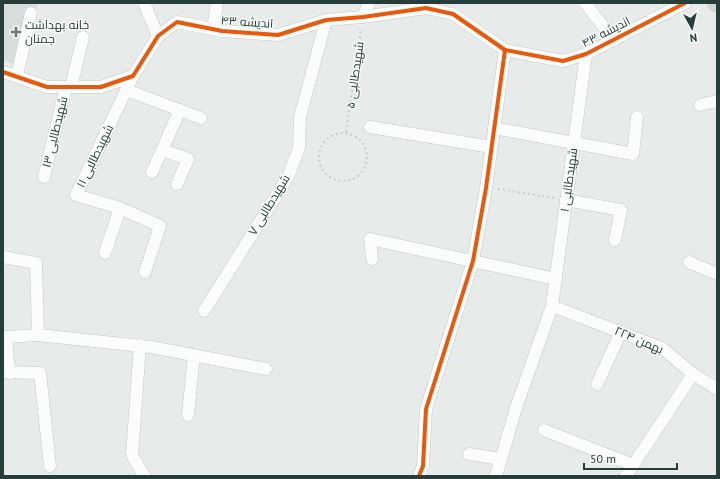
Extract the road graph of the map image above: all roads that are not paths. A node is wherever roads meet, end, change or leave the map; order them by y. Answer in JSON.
{"nodes":[{"id":1,"x":144,"y":3,"type":"edge"},
{"id":2,"x":217,"y":3,"type":"edge"},
{"id":3,"x":370,"y":3,"type":"edge"},
{"id":4,"x":585,"y":3,"type":"edge"},
{"id":5,"x":685,"y":3,"type":"edge"},
{"id":6,"x":426,"y":6,"type":"edge"},
{"id":7,"x":31,"y":13,"type":"dead end"},
{"id":8,"x":363,"y":17,"type":"junction"},
{"id":9,"x":326,"y":20,"type":"junction"},
{"id":10,"x":213,"y":30,"type":"junction"},
{"id":11,"x":158,"y":36,"type":"junction"},
{"id":12,"x":83,"y":37,"type":"dead end"},
{"id":13,"x":614,"y":40,"type":"junction"},
{"id":14,"x":505,"y":50,"type":"junction"},
{"id":15,"x":586,"y":54,"type":"junction"},
{"id":16,"x":3,"y":72,"type":"edge"},
{"id":17,"x":17,"y":76,"type":"junction"},
{"id":18,"x":133,"y":76,"type":"junction"},
{"id":19,"x":68,"y":87,"type":"junction"},
{"id":20,"x":126,"y":90,"type":"junction"},
{"id":21,"x":717,"y":102,"type":"edge"},
{"id":22,"x":700,"y":104,"type":"dead end"},
{"id":23,"x":180,"y":110,"type":"junction"},
{"id":24,"x":637,"y":117,"type":"dead end"},
{"id":25,"x":201,"y":118,"type":"dead end"},
{"id":26,"x":370,"y":127,"type":"dead end"},
{"id":27,"x":494,"y":128,"type":"junction"},
{"id":28,"x":574,"y":144,"type":"junction"},
{"id":29,"x":491,"y":147,"type":"junction"},
{"id":30,"x":162,"y":150,"type":"junction"},
{"id":31,"x":152,"y":172,"type":"dead end"},
{"id":32,"x":44,"y":177,"type":"dead end"},
{"id":33,"x":176,"y":184,"type":"dead end"},
{"id":34,"x":566,"y":200,"type":"junction"},
{"id":35,"x":120,"y":208,"type":"junction"},
{"id":36,"x":615,"y":240,"type":"dead end"},
{"id":37,"x":105,"y":253,"type":"dead end"},
{"id":38,"x":3,"y":257,"type":"edge"},
{"id":39,"x":372,"y":259,"type":"dead end"},
{"id":40,"x":473,"y":261,"type":"junction"},
{"id":41,"x":689,"y":262,"type":"dead end"},
{"id":42,"x":145,"y":272,"type":"dead end"},
{"id":43,"x":717,"y":274,"type":"edge"},
{"id":44,"x":556,"y":278,"type":"junction"},
{"id":45,"x":552,"y":306,"type":"junction"},
{"id":46,"x":204,"y":311,"type":"dead end"},
{"id":47,"x":621,"y":332,"type":"junction"},
{"id":48,"x":38,"y":335,"type":"junction"},
{"id":49,"x":140,"y":345,"type":"junction"},
{"id":50,"x":194,"y":355,"type":"junction"},
{"id":51,"x":266,"y":369,"type":"dead end"},
{"id":52,"x":6,"y":372,"type":"edge"},
{"id":53,"x":693,"y":374,"type":"junction"},
{"id":54,"x":597,"y":384,"type":"dead end"},
{"id":55,"x":717,"y":389,"type":"edge"},
{"id":56,"x":188,"y":415,"type":"dead end"},
{"id":57,"x":544,"y":430,"type":"dead end"},
{"id":58,"x":469,"y":454,"type":"dead end"},
{"id":59,"x":501,"y":460,"type":"junction"},
{"id":60,"x":633,"y":465,"type":"junction"},
{"id":61,"x":50,"y":466,"type":"dead end"},
{"id":62,"x":144,"y":476,"type":"edge"},
{"id":63,"x":419,"y":476,"type":"edge"},
{"id":64,"x":496,"y":476,"type":"edge"},
{"id":65,"x":626,"y":476,"type":"edge"}],
"edges":[{"from":1,"to":11,"type":"street"},
{"from":2,"to":10,"type":"street"},
{"from":3,"to":8,"type":"street"},
{"from":4,"to":13,"type":"street"},
{"from":5,"to":13,"type":"street","name":"اندیشه ۴۳"},
{"from":6,"to":8,"type":"street","name":"اندیشه ۴۳"},
{"from":6,"to":14,"type":"street","name":"اندیشه ۴۳"},
{"from":7,"to":17,"type":"street"},
{"from":8,"to":9,"type":"street","name":"اندیشه ۴۳"},
{"from":9,"to":10,"type":"street","name":"اندیشه ۴۳"},
{"from":9,"to":46,"type":"street","name":"شهیدطالبی ۷"},
{"from":10,"to":11,"type":"street","name":"اندیشه ۴۳"},
{"from":11,"to":18,"type":"street","name":"اندیشه ۴۳"},
{"from":12,"to":19,"type":"street","name":"شهیدطالبی ۱۳"},
{"from":13,"to":15,"type":"street","name":"اندیشه ۴۳"},
{"from":14,"to":15,"type":"street","name":"اندیشه ۴۳"},
{"from":14,"to":27,"type":"street"},
{"from":15,"to":28,"type":"street","name":"شهیدطالبی ۱"},
{"from":16,"to":17,"type":"street"},
{"from":17,"to":19,"type":"street"},
{"from":18,"to":19,"type":"street"},
{"from":18,"to":20,"type":"street","name":"شهیدطالبی ۱۱"},
{"from":19,"to":32,"type":"street","name":"شهیدطالبی ۱۳"},
{"from":20,"to":23,"type":"street"},
{"from":20,"to":35,"type":"street","name":"شهیدطالبی ۱۱"},
{"from":21,"to":22,"type":"street"},
{"from":23,"to":25,"type":"street"},
{"from":23,"to":30,"type":"street"},
{"from":24,"to":28,"type":"street"},
{"from":26,"to":29,"type":"street"},
{"from":27,"to":28,"type":"street"},
{"from":27,"to":29,"type":"street"},
{"from":28,"to":34,"type":"street","name":"شهیدطالبی ۱"},
{"from":29,"to":40,"type":"street"},
{"from":30,"to":31,"type":"street"},
{"from":30,"to":33,"type":"street"},
{"from":34,"to":36,"type":"street"},
{"from":34,"to":44,"type":"street","name":"شهیدطالبی ۱"},
{"from":35,"to":37,"type":"street"},
{"from":35,"to":42,"type":"street"},
{"from":38,"to":48,"type":"street"},
{"from":39,"to":40,"type":"street"},
{"from":40,"to":44,"type":"street"},
{"from":40,"to":63,"type":"street"},
{"from":41,"to":43,"type":"street"},
{"from":44,"to":45,"type":"street","name":"شهیدطالبی ۱"},
{"from":45,"to":47,"type":"street","name":"۲۲بهمن ۴"},
{"from":45,"to":59,"type":"street","name":"شهیدطالبی ۱"},
{"from":47,"to":53,"type":"street","name":"۲۲بهمن ۴"},
{"from":47,"to":54,"type":"street"},
{"from":48,"to":49,"type":"street"},
{"from":48,"to":52,"type":"street"},
{"from":49,"to":50,"type":"street"},
{"from":49,"to":62,"type":"street"},
{"from":50,"to":51,"type":"street"},
{"from":50,"to":56,"type":"street"},
{"from":52,"to":61,"type":"street"},
{"from":53,"to":55,"type":"street","name":"۲۲بهمن ۴"},
{"from":53,"to":60,"type":"street"},
{"from":57,"to":60,"type":"street"},
{"from":58,"to":59,"type":"street"},
{"from":59,"to":64,"type":"street","name":"شهیدطالبی ۱"},
{"from":60,"to":65,"type":"street"}]}
